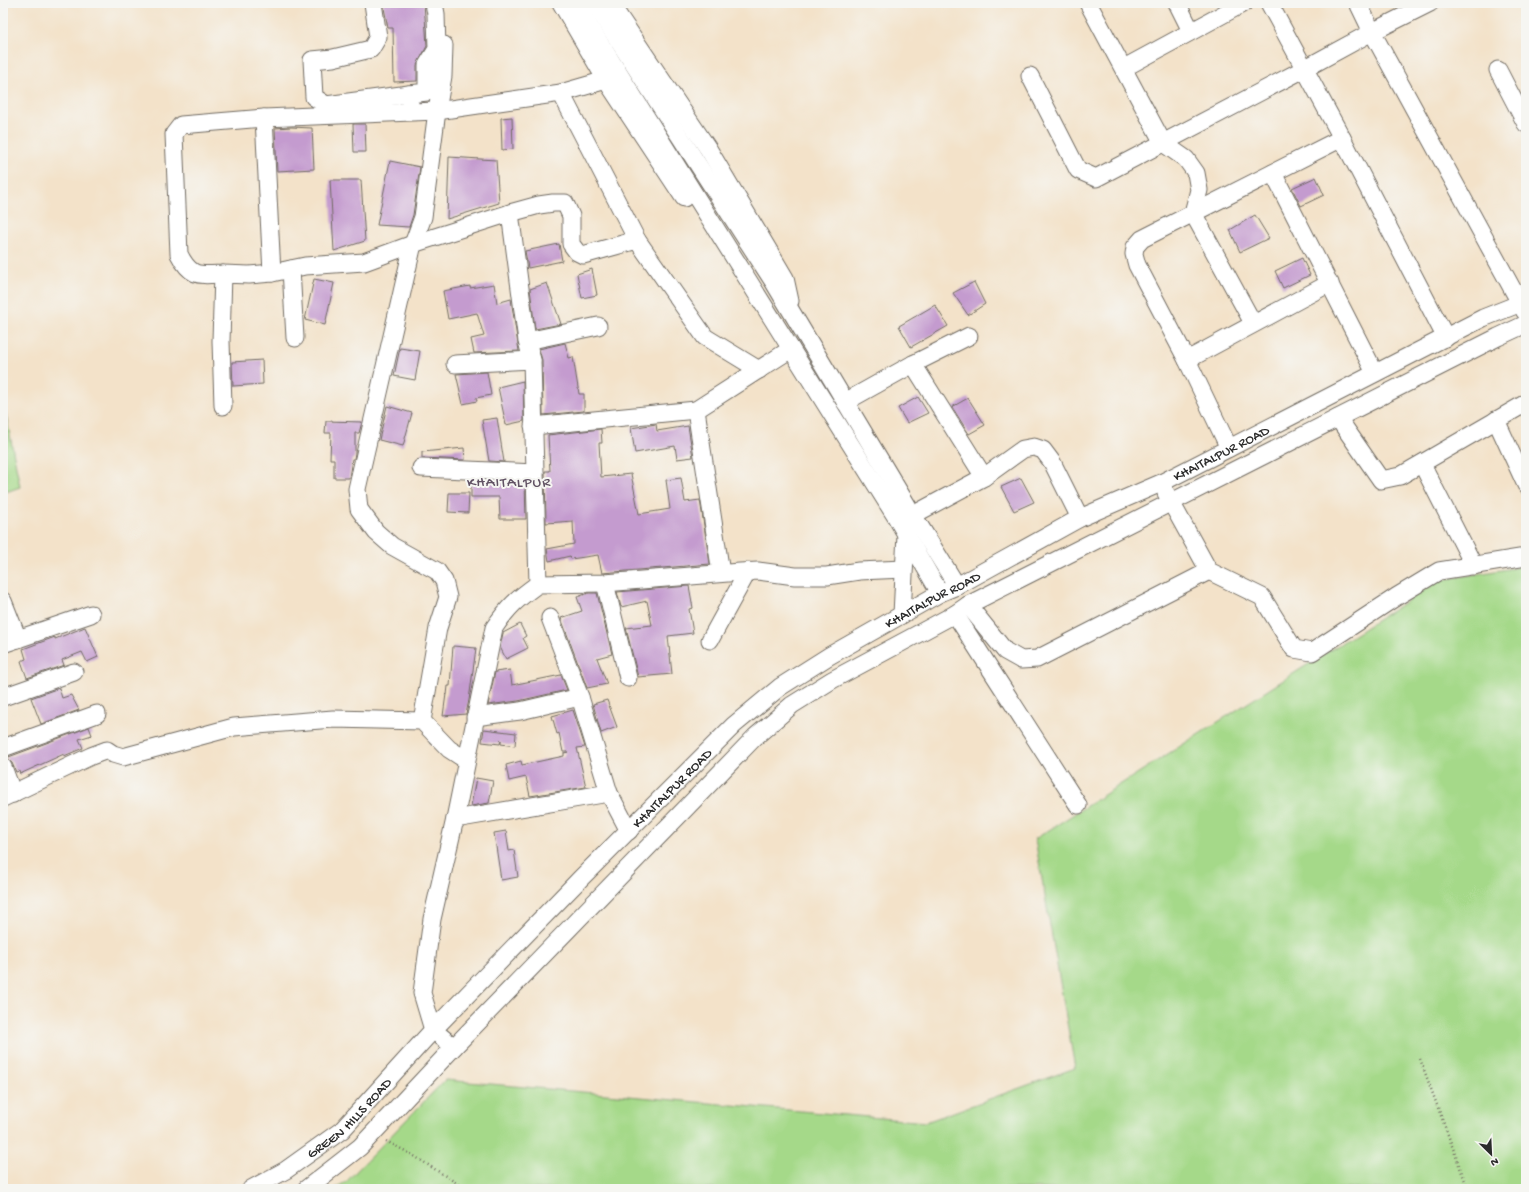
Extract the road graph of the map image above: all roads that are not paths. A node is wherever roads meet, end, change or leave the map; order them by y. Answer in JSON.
{"nodes":[{"id":1,"x":373,"y":3,"type":"edge"},
{"id":2,"x":434,"y":3,"type":"edge"},
{"id":3,"x":561,"y":3,"type":"edge"},
{"id":4,"x":575,"y":3,"type":"edge"},
{"id":5,"x":594,"y":3,"type":"edge"},
{"id":6,"x":610,"y":3,"type":"edge"},
{"id":7,"x":1088,"y":3,"type":"edge"},
{"id":8,"x":1178,"y":3,"type":"edge"},
{"id":9,"x":1244,"y":3,"type":"edge"},
{"id":10,"x":1269,"y":3,"type":"edge"},
{"id":11,"x":1358,"y":3,"type":"edge"},
{"id":12,"x":1430,"y":3,"type":"edge"},
{"id":13,"x":1191,"y":31,"type":"junction"},
{"id":14,"x":1372,"y":32,"type":"junction"},
{"id":15,"x":444,"y":44,"type":"dead end"},
{"id":16,"x":1124,"y":68,"type":"junction"},
{"id":17,"x":1304,"y":70,"type":"junction"},
{"id":18,"x":1498,"y":70,"type":"dead end"},
{"id":19,"x":1030,"y":76,"type":"dead end"},
{"id":20,"x":606,"y":80,"type":"junction"},
{"id":21,"x":561,"y":93,"type":"junction"},
{"id":22,"x":408,"y":94,"type":"junction"},
{"id":23,"x":437,"y":111,"type":"junction"},
{"id":24,"x":411,"y":112,"type":"junction"},
{"id":25,"x":264,"y":118,"type":"junction"},
{"id":26,"x":1526,"y":124,"type":"edge"},
{"id":27,"x":1342,"y":138,"type":"junction"},
{"id":28,"x":1163,"y":143,"type":"junction"},
{"id":29,"x":1273,"y":173,"type":"junction"},
{"id":30,"x":1193,"y":212,"type":"junction"},
{"id":31,"x":510,"y":213,"type":"junction"},
{"id":32,"x":637,"y":240,"type":"junction"},
{"id":33,"x":413,"y":244,"type":"junction"},
{"id":34,"x":291,"y":269,"type":"junction"},
{"id":35,"x":272,"y":272,"type":"junction"},
{"id":36,"x":223,"y":274,"type":"junction"},
{"id":37,"x":1330,"y":284,"type":"junction"},
{"id":38,"x":1524,"y":306,"type":"edge"},
{"id":39,"x":792,"y":314,"type":"junction"},
{"id":40,"x":1253,"y":324,"type":"junction"},
{"id":41,"x":1526,"y":324,"type":"edge"},
{"id":42,"x":598,"y":326,"type":"dead end"},
{"id":43,"x":969,"y":336,"type":"dead end"},
{"id":44,"x":295,"y":338,"type":"dead end"},
{"id":45,"x":1446,"y":338,"type":"junction"},
{"id":46,"x":527,"y":341,"type":"junction"},
{"id":47,"x":791,"y":349,"type":"junction"},
{"id":48,"x":532,"y":360,"type":"junction"},
{"id":49,"x":1187,"y":360,"type":"junction"},
{"id":50,"x":455,"y":364,"type":"dead end"},
{"id":51,"x":913,"y":364,"type":"junction"},
{"id":52,"x":759,"y":370,"type":"junction"},
{"id":53,"x":1375,"y":373,"type":"junction"},
{"id":54,"x":845,"y":402,"type":"junction"},
{"id":55,"x":1526,"y":402,"type":"edge"},
{"id":56,"x":223,"y":406,"type":"dead end"},
{"id":57,"x":696,"y":410,"type":"junction"},
{"id":58,"x":1338,"y":418,"type":"junction"},
{"id":59,"x":1496,"y":420,"type":"junction"},
{"id":60,"x":533,"y":426,"type":"junction"},
{"id":61,"x":1229,"y":448,"type":"junction"},
{"id":62,"x":1422,"y":464,"type":"junction"},
{"id":63,"x":421,"y":468,"type":"dead end"},
{"id":64,"x":535,"y":473,"type":"junction"},
{"id":65,"x":984,"y":477,"type":"junction"},
{"id":66,"x":1161,"y":483,"type":"junction"},
{"id":67,"x":1526,"y":485,"type":"edge"},
{"id":68,"x":1171,"y":502,"type":"junction"},
{"id":69,"x":913,"y":515,"type":"junction"},
{"id":70,"x":1080,"y":518,"type":"junction"},
{"id":71,"x":906,"y":534,"type":"junction"},
{"id":72,"x":1526,"y":557,"type":"edge"},
{"id":73,"x":1474,"y":566,"type":"junction"},
{"id":74,"x":904,"y":570,"type":"junction"},
{"id":75,"x":748,"y":571,"type":"junction"},
{"id":76,"x":1209,"y":571,"type":"junction"},
{"id":77,"x":721,"y":573,"type":"junction"},
{"id":78,"x":605,"y":583,"type":"junction"},
{"id":79,"x":538,"y":584,"type":"junction"},
{"id":80,"x":957,"y":586,"type":"junction"},
{"id":81,"x":940,"y":593,"type":"junction"},
{"id":82,"x":3,"y":601,"type":"edge"},
{"id":83,"x":962,"y":610,"type":"junction"},
{"id":84,"x":90,"y":614,"type":"dead end"},
{"id":85,"x":902,"y":615,"type":"junction"},
{"id":86,"x":550,"y":618,"type":"dead end"},
{"id":87,"x":710,"y":640,"type":"dead end"},
{"id":88,"x":10,"y":641,"type":"edge"},
{"id":89,"x":74,"y":672,"type":"dead end"},
{"id":90,"x":628,"y":678,"type":"dead end"},
{"id":91,"x":3,"y":697,"type":"edge"},
{"id":92,"x":580,"y":697,"type":"junction"},
{"id":93,"x":97,"y":714,"type":"dead end"},
{"id":94,"x":475,"y":717,"type":"junction"},
{"id":95,"x":422,"y":721,"type":"junction"},
{"id":96,"x":3,"y":748,"type":"edge"},
{"id":97,"x":466,"y":760,"type":"junction"},
{"id":98,"x":3,"y":767,"type":"edge"},
{"id":99,"x":609,"y":793,"type":"junction"},
{"id":100,"x":8,"y":796,"type":"edge"},
{"id":101,"x":1078,"y":805,"type":"dead end"},
{"id":102,"x":455,"y":819,"type":"junction"},
{"id":103,"x":629,"y":832,"type":"junction"},
{"id":104,"x":433,"y":1030,"type":"junction"},
{"id":105,"x":454,"y":1047,"type":"junction"},
{"id":106,"x":251,"y":1189,"type":"edge"},
{"id":107,"x":306,"y":1189,"type":"edge"}],
"edges":[{"from":1,"to":22,"type":"street"},
{"from":2,"to":22,"type":"street"},
{"from":3,"to":20,"type":"street"},
{"from":4,"to":47,"type":"street"},
{"from":5,"to":39,"type":"street"},
{"from":6,"to":39,"type":"street"},
{"from":7,"to":16,"type":"street"},
{"from":8,"to":13,"type":"street"},
{"from":9,"to":13,"type":"street"},
{"from":10,"to":17,"type":"street"},
{"from":11,"to":14,"type":"street"},
{"from":12,"to":14,"type":"street"},
{"from":13,"to":16,"type":"street"},
{"from":14,"to":17,"type":"street"},
{"from":14,"to":38,"type":"street"},
{"from":15,"to":23,"type":"street"},
{"from":16,"to":28,"type":"street"},
{"from":17,"to":27,"type":"street"},
{"from":17,"to":28,"type":"street"},
{"from":18,"to":26,"type":"street"},
{"from":19,"to":28,"type":"street"},
{"from":20,"to":21,"type":"street"},
{"from":20,"to":47,"type":"street"},
{"from":21,"to":23,"type":"street"},
{"from":21,"to":32,"type":"street"},
{"from":22,"to":24,"type":"street"},
{"from":23,"to":24,"type":"street"},
{"from":23,"to":33,"type":"street"},
{"from":24,"to":25,"type":"street"},
{"from":25,"to":35,"type":"street"},
{"from":25,"to":36,"type":"street"},
{"from":27,"to":29,"type":"street"},
{"from":27,"to":45,"type":"street"},
{"from":28,"to":30,"type":"street"},
{"from":29,"to":30,"type":"street"},
{"from":29,"to":37,"type":"street"},
{"from":30,"to":40,"type":"street"},
{"from":30,"to":49,"type":"street"},
{"from":31,"to":32,"type":"street"},
{"from":31,"to":33,"type":"street"},
{"from":31,"to":46,"type":"street"},
{"from":32,"to":52,"type":"street"},
{"from":33,"to":34,"type":"street"},
{"from":33,"to":95,"type":"street"},
{"from":34,"to":35,"type":"street"},
{"from":34,"to":44,"type":"street"},
{"from":35,"to":36,"type":"street"},
{"from":36,"to":56,"type":"street"},
{"from":37,"to":40,"type":"street"},
{"from":37,"to":53,"type":"street"},
{"from":38,"to":45,"type":"street","name":"KHAITALPUR ROAD"},
{"from":39,"to":54,"type":"street"},
{"from":40,"to":49,"type":"street"},
{"from":41,"to":58,"type":"street","name":"KHAITALPUR ROAD"},
{"from":42,"to":46,"type":"street"},
{"from":43,"to":51,"type":"street"},
{"from":45,"to":53,"type":"street","name":"KHAITALPUR ROAD"},
{"from":46,"to":48,"type":"street"},
{"from":47,"to":52,"type":"street"},
{"from":47,"to":71,"type":"street"},
{"from":48,"to":50,"type":"street"},
{"from":48,"to":60,"type":"street"},
{"from":49,"to":61,"type":"street"},
{"from":51,"to":54,"type":"street"},
{"from":51,"to":65,"type":"street"},
{"from":52,"to":57,"type":"street"},
{"from":53,"to":61,"type":"street","name":"KHAITALPUR ROAD"},
{"from":54,"to":69,"type":"street"},
{"from":55,"to":59,"type":"street"},
{"from":57,"to":60,"type":"street"},
{"from":57,"to":77,"type":"street"},
{"from":58,"to":62,"type":"street"},
{"from":58,"to":68,"type":"street","name":"KHAITALPUR ROAD"},
{"from":59,"to":62,"type":"street"},
{"from":59,"to":67,"type":"street"},
{"from":60,"to":64,"type":"street"},
{"from":61,"to":66,"type":"street","name":"KHAITALPUR ROAD"},
{"from":62,"to":73,"type":"street"},
{"from":63,"to":64,"type":"street"},
{"from":64,"to":79,"type":"street"},
{"from":65,"to":69,"type":"street"},
{"from":65,"to":70,"type":"street"},
{"from":66,"to":68,"type":"street"},
{"from":66,"to":70,"type":"street","name":"KHAITALPUR ROAD"},
{"from":68,"to":76,"type":"street"},
{"from":68,"to":83,"type":"street","name":"KHAITALPUR ROAD"},
{"from":69,"to":80,"type":"street"},
{"from":70,"to":80,"type":"street","name":"KHAITALPUR ROAD"},
{"from":71,"to":74,"type":"street"},
{"from":71,"to":81,"type":"street"},
{"from":72,"to":73,"type":"street"},
{"from":73,"to":76,"type":"street"},
{"from":74,"to":75,"type":"street"},
{"from":74,"to":85,"type":"street"},
{"from":75,"to":77,"type":"street"},
{"from":75,"to":87,"type":"street"},
{"from":76,"to":83,"type":"street"},
{"from":77,"to":78,"type":"street"},
{"from":78,"to":79,"type":"street"},
{"from":78,"to":90,"type":"street"},
{"from":79,"to":94,"type":"street"},
{"from":80,"to":81,"type":"street","name":"KHAITALPUR ROAD"},
{"from":81,"to":85,"type":"street","name":"KHAITALPUR ROAD"},
{"from":82,"to":88,"type":"street"},
{"from":83,"to":101,"type":"street"},
{"from":83,"to":105,"type":"street","name":"KHAITALPUR ROAD"},
{"from":84,"to":88,"type":"street"},
{"from":85,"to":103,"type":"street","name":"KHAITALPUR ROAD"},
{"from":86,"to":92,"type":"street"},
{"from":89,"to":91,"type":"street"},
{"from":92,"to":94,"type":"street"},
{"from":92,"to":99,"type":"street"},
{"from":93,"to":96,"type":"street"},
{"from":94,"to":97,"type":"street"},
{"from":95,"to":97,"type":"street"},
{"from":95,"to":100,"type":"street"},
{"from":97,"to":102,"type":"street"},
{"from":98,"to":100,"type":"street"},
{"from":99,"to":102,"type":"street"},
{"from":99,"to":103,"type":"street"},
{"from":102,"to":104,"type":"street"},
{"from":103,"to":104,"type":"street","name":"KHAITALPUR ROAD"},
{"from":104,"to":105,"type":"street"},
{"from":104,"to":106,"type":"street","name":"GREEN HILLS ROAD"},
{"from":105,"to":107,"type":"street","name":"GREEN HILLS ROAD"}]}
